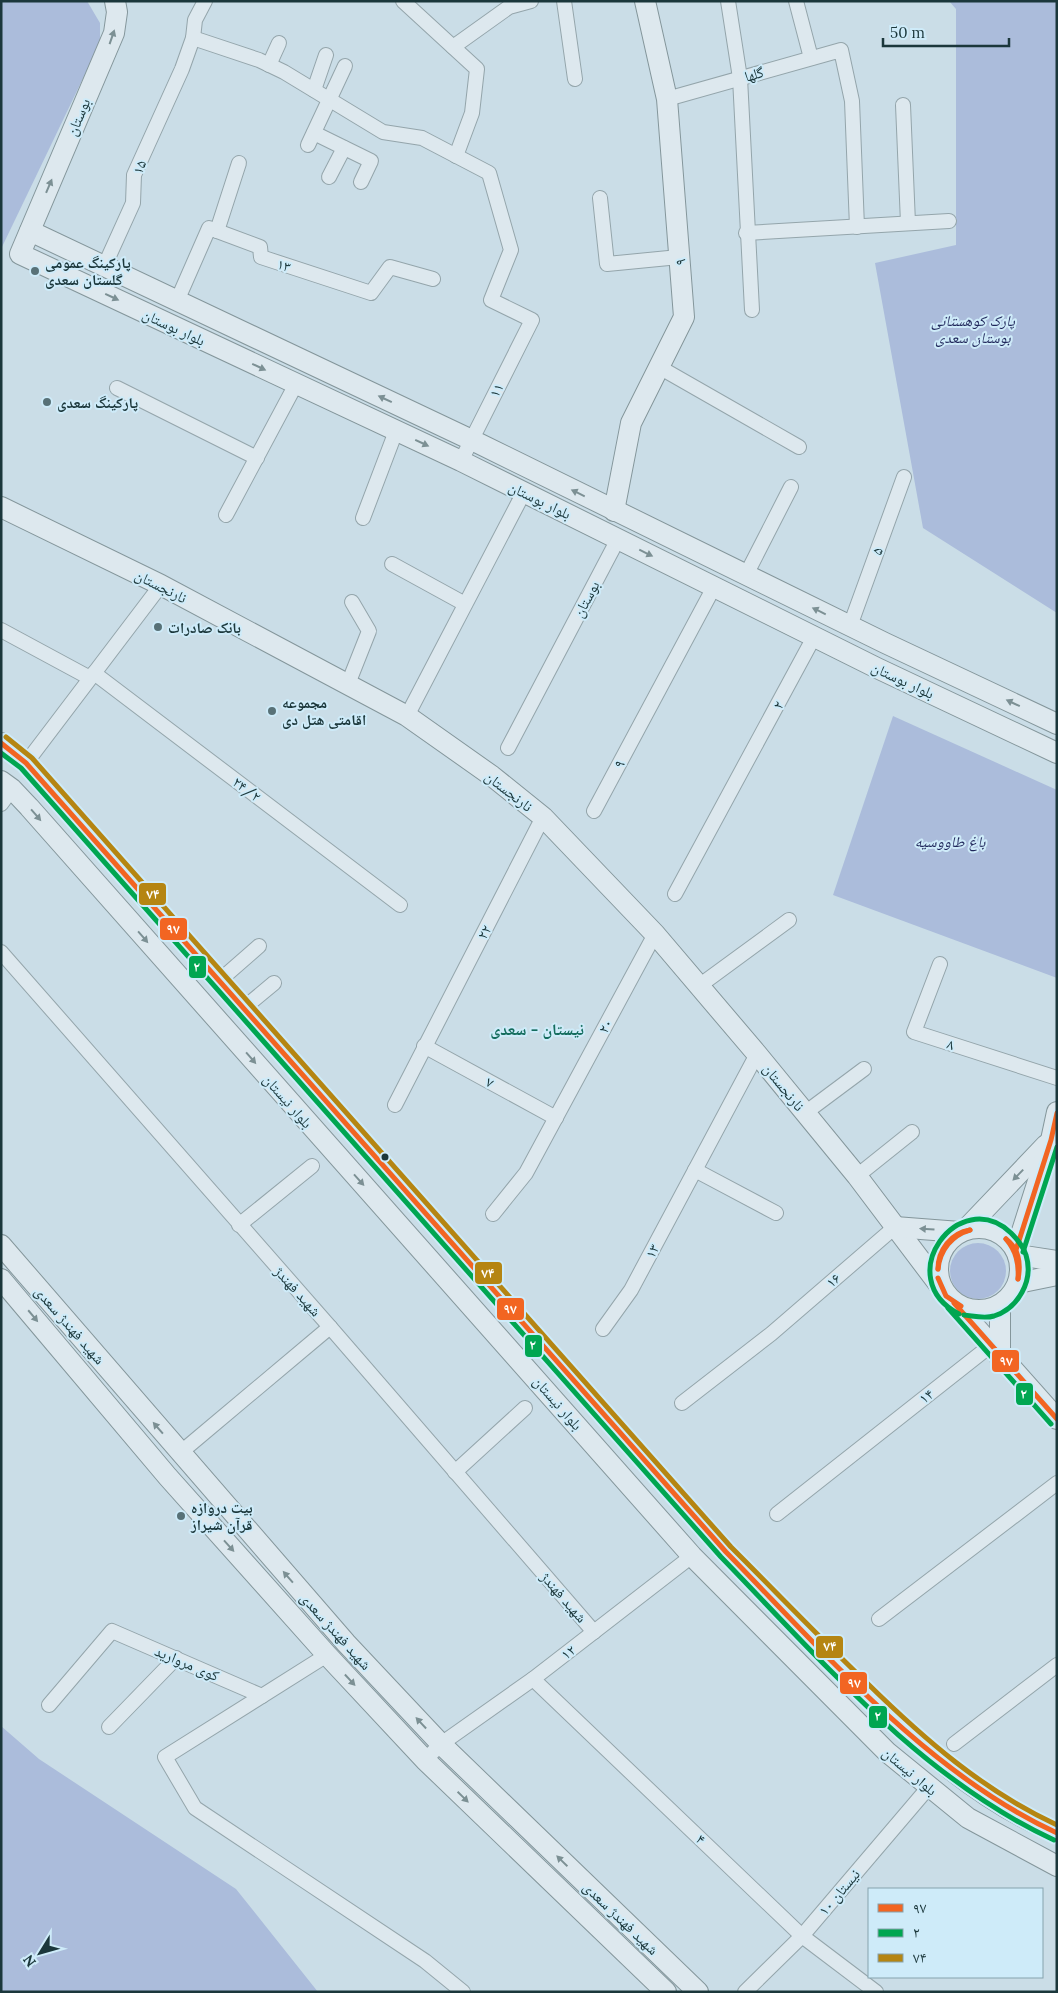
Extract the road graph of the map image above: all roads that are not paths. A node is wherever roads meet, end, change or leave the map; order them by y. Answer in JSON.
{"nodes":[{"id":1,"x":115,"y":1,"type":"edge"},
{"id":2,"x":204,"y":1,"type":"edge"},
{"id":3,"x":403,"y":1,"type":"edge"},
{"id":4,"x":531,"y":1,"type":"edge"},
{"id":5,"x":564,"y":1,"type":"edge"},
{"id":6,"x":645,"y":1,"type":"edge"},
{"id":7,"x":728,"y":1,"type":"edge"},
{"id":8,"x":796,"y":1,"type":"edge"},
{"id":9,"x":507,"y":4,"type":"edge"},
{"id":10,"x":193,"y":38,"type":"junction"},
{"id":11,"x":278,"y":43,"type":"dead end"},
{"id":12,"x":453,"y":48,"type":"junction"},
{"id":13,"x":326,"y":55,"type":"dead end"},
{"id":14,"x":811,"y":58,"type":"junction"},
{"id":15,"x":269,"y":65,"type":"junction"},
{"id":16,"x":346,"y":66,"type":"dead end"},
{"id":17,"x":740,"y":78,"type":"junction"},
{"id":18,"x":575,"y":80,"type":"dead end"},
{"id":19,"x":314,"y":90,"type":"junction"},
{"id":20,"x":667,"y":99,"type":"junction"},
{"id":21,"x":329,"y":100,"type":"junction"},
{"id":22,"x":903,"y":105,"type":"dead end"},
{"id":23,"x":344,"y":148,"type":"junction"},
{"id":24,"x":456,"y":156,"type":"junction"},
{"id":25,"x":239,"y":163,"type":"dead end"},
{"id":26,"x":329,"y":177,"type":"dead end"},
{"id":27,"x":361,"y":182,"type":"dead end"},
{"id":28,"x":600,"y":198,"type":"dead end"},
{"id":29,"x":949,"y":221,"type":"dead end"},
{"id":30,"x":908,"y":224,"type":"junction"},
{"id":31,"x":857,"y":227,"type":"junction"},
{"id":32,"x":30,"y":231,"type":"junction"},
{"id":33,"x":217,"y":231,"type":"junction"},
{"id":34,"x":746,"y":233,"type":"junction"},
{"id":35,"x":20,"y":254,"type":"joint"},
{"id":36,"x":679,"y":257,"type":"junction"},
{"id":37,"x":104,"y":267,"type":"junction"},
{"id":38,"x":433,"y":279,"type":"dead end"},
{"id":39,"x":177,"y":301,"type":"junction"},
{"id":40,"x":752,"y":310,"type":"dead end"},
{"id":41,"x":659,"y":366,"type":"junction"},
{"id":42,"x":296,"y":384,"type":"junction"},
{"id":43,"x":117,"y":388,"type":"dead end"},
{"id":44,"x":396,"y":431,"type":"junction"},
{"id":45,"x":471,"y":440,"type":"junction"},
{"id":46,"x":799,"y":447,"type":"dead end"},
{"id":47,"x":257,"y":458,"type":"junction"},
{"id":48,"x":461,"y":462,"type":"junction"},
{"id":49,"x":904,"y":477,"type":"dead end"},
{"id":50,"x":791,"y":487,"type":"dead end"},
{"id":51,"x":524,"y":492,"type":"junction"},
{"id":52,"x":1,"y":507,"type":"edge"},
{"id":53,"x":614,"y":511,"type":"junction"},
{"id":54,"x":226,"y":516,"type":"dead end"},
{"id":55,"x":363,"y":518,"type":"dead end"},
{"id":56,"x":618,"y":539,"type":"junction"},
{"id":57,"x":392,"y":564,"type":"dead end"},
{"id":58,"x":746,"y":576,"type":"junction"},
{"id":59,"x":161,"y":585,"type":"junction"},
{"id":60,"x":714,"y":587,"type":"junction"},
{"id":61,"x":352,"y":602,"type":"dead end"},
{"id":62,"x":465,"y":604,"type":"junction"},
{"id":63,"x":850,"y":626,"type":"junction"},
{"id":64,"x":1,"y":630,"type":"edge"},
{"id":65,"x":814,"y":636,"type":"junction"},
{"id":66,"x":885,"y":643,"type":"junction"},
{"id":67,"x":877,"y":668,"type":"junction"},
{"id":68,"x":92,"y":676,"type":"junction"},
{"id":69,"x":348,"y":684,"type":"junction"},
{"id":70,"x":406,"y":716,"type":"junction"},
{"id":71,"x":1057,"y":724,"type":"edge"},
{"id":72,"x":1,"y":743,"type":"edge"},
{"id":73,"x":508,"y":748,"type":"dead end"},
{"id":74,"x":1057,"y":753,"type":"edge"},
{"id":75,"x":26,"y":763,"type":"junction"},
{"id":76,"x":5,"y":791,"type":"edge"},
{"id":77,"x":594,"y":811,"type":"dead end"},
{"id":78,"x":543,"y":817,"type":"junction"},
{"id":79,"x":675,"y":894,"type":"dead end"},
{"id":80,"x":400,"y":905,"type":"dead end"},
{"id":81,"x":789,"y":920,"type":"dead end"},
{"id":82,"x":655,"y":934,"type":"junction"},
{"id":83,"x":259,"y":946,"type":"dead end"},
{"id":84,"x":1,"y":952,"type":"edge"},
{"id":85,"x":940,"y":964,"type":"dead end"},
{"id":86,"x":219,"y":981,"type":"junction"},
{"id":87,"x":274,"y":983,"type":"dead end"},
{"id":88,"x":699,"y":986,"type":"junction"},
{"id":89,"x":244,"y":1008,"type":"junction"},
{"id":90,"x":424,"y":1046,"type":"junction"},
{"id":91,"x":757,"y":1054,"type":"junction"},
{"id":92,"x":864,"y":1069,"type":"dead end"},
{"id":93,"x":1057,"y":1078,"type":"edge"},
{"id":94,"x":395,"y":1105,"type":"dead end"},
{"id":95,"x":1057,"y":1112,"type":"edge"},
{"id":96,"x":806,"y":1113,"type":"junction"},
{"id":97,"x":556,"y":1118,"type":"junction"},
{"id":98,"x":912,"y":1132,"type":"dead end"},
{"id":99,"x":1051,"y":1140,"type":"junction"},
{"id":100,"x":312,"y":1166,"type":"dead end"},
{"id":101,"x":695,"y":1170,"type":"junction"},
{"id":102,"x":857,"y":1176,"type":"junction"},
{"id":103,"x":776,"y":1213,"type":"dead end"},
{"id":104,"x":493,"y":1214,"type":"dead end"},
{"id":105,"x":240,"y":1225,"type":"junction"},
{"id":106,"x":895,"y":1227,"type":"junction"},
{"id":107,"x":963,"y":1231,"type":"junction"},
{"id":108,"x":1,"y":1245,"type":"edge"},
{"id":109,"x":1017,"y":1252,"type":"junction"},
{"id":110,"x":1057,"y":1261,"type":"edge"},
{"id":111,"x":1057,"y":1275,"type":"edge"},
{"id":112,"x":1,"y":1279,"type":"edge"},
{"id":113,"x":1018,"y":1283,"type":"junction"},
{"id":114,"x":948,"y":1296,"type":"junction"},
{"id":115,"x":1000,"y":1306,"type":"junction"},
{"id":116,"x":330,"y":1327,"type":"junction"},
{"id":117,"x":603,"y":1329,"type":"dead end"},
{"id":118,"x":995,"y":1352,"type":"junction"},
{"id":119,"x":682,"y":1403,"type":"dead end"},
{"id":120,"x":525,"y":1408,"type":"dead end"},
{"id":121,"x":1057,"y":1419,"type":"edge"},
{"id":122,"x":180,"y":1453,"type":"junction"},
{"id":123,"x":455,"y":1472,"type":"junction"},
{"id":124,"x":1057,"y":1483,"type":"edge"},
{"id":125,"x":777,"y":1514,"type":"dead end"},
{"id":126,"x":692,"y":1556,"type":"junction"},
{"id":127,"x":879,"y":1618,"type":"dead end"},
{"id":128,"x":594,"y":1632,"type":"junction"},
{"id":129,"x":326,"y":1655,"type":"junction"},
{"id":130,"x":176,"y":1658,"type":"junction"},
{"id":131,"x":1057,"y":1665,"type":"edge"},
{"id":132,"x":532,"y":1679,"type":"junction"},
{"id":133,"x":262,"y":1696,"type":"junction"},
{"id":134,"x":49,"y":1705,"type":"dead end"},
{"id":135,"x":109,"y":1727,"type":"dead end"},
{"id":136,"x":441,"y":1744,"type":"junction"},
{"id":137,"x":954,"y":1744,"type":"dead end"},
{"id":138,"x":425,"y":1760,"type":"junction"},
{"id":139,"x":928,"y":1788,"type":"junction"},
{"id":140,"x":1057,"y":1833,"type":"edge"},
{"id":141,"x":1057,"y":1866,"type":"edge"},
{"id":142,"x":802,"y":1936,"type":"junction"},
{"id":143,"x":660,"y":1990,"type":"edge"},
{"id":144,"x":463,"y":1992,"type":"edge"},
{"id":145,"x":698,"y":1992,"type":"edge"},
{"id":146,"x":744,"y":1992,"type":"edge"},
{"id":147,"x":876,"y":1992,"type":"edge"}],
"edges":[{"from":32,"to":1,"type":"main road","name":"بوستان","one_way":true},
{"from":2,"to":10,"type":"street","name":"۱۵"},
{"from":3,"to":12,"type":"street"},
{"from":4,"to":9,"type":"street"},
{"from":5,"to":18,"type":"street"},
{"from":6,"to":20,"type":"main road","name":"۹"},
{"from":7,"to":17,"type":"street"},
{"from":8,"to":14,"type":"street"},
{"from":9,"to":12,"type":"street"},
{"from":10,"to":15,"type":"street"},
{"from":10,"to":37,"type":"street","name":"۱۵"},
{"from":11,"to":15,"type":"street"},
{"from":12,"to":24,"type":"street"},
{"from":13,"to":19,"type":"street"},
{"from":14,"to":17,"type":"street","name":"گلها"},
{"from":14,"to":31,"type":"street","name":"گلها"},
{"from":15,"to":19,"type":"street"},
{"from":16,"to":21,"type":"street"},
{"from":17,"to":20,"type":"street","name":"گلها"},
{"from":17,"to":34,"type":"street"},
{"from":19,"to":21,"type":"street"},
{"from":20,"to":36,"type":"main road","name":"۹"},
{"from":21,"to":23,"type":"street"},
{"from":21,"to":24,"type":"street"},
{"from":22,"to":30,"type":"street"},
{"from":23,"to":26,"type":"street"},
{"from":23,"to":27,"type":"street"},
{"from":24,"to":45,"type":"street","name":"۱۱"},
{"from":25,"to":33,"type":"street"},
{"from":28,"to":36,"type":"street"},
{"from":29,"to":30,"type":"street"},
{"from":30,"to":31,"type":"street"},
{"from":31,"to":34,"type":"street"},
{"from":32,"to":35,"type":"main road","name":"بوستان"},
{"from":32,"to":37,"type":"main road","name":"بلوار بوستان"},
{"from":33,"to":38,"type":"street","name":"۱۳"},
{"from":33,"to":39,"type":"street"},
{"from":34,"to":40,"type":"street"},
{"from":35,"to":42,"type":"main road","name":"بلوار بوستان","one_way":true},
{"from":36,"to":41,"type":"main road","name":"۹"},
{"from":37,"to":39,"type":"main road","name":"بلوار بوستان"},
{"from":45,"to":39,"type":"main road","name":"بلوار بوستان","one_way":true},
{"from":41,"to":46,"type":"street"},
{"from":41,"to":53,"type":"main road","name":"۹"},
{"from":42,"to":44,"type":"main road","name":"بلوار بوستان"},
{"from":42,"to":47,"type":"street"},
{"from":43,"to":47,"type":"street"},
{"from":44,"to":48,"type":"main road","name":"بلوار بوستان","one_way":true},
{"from":44,"to":55,"type":"street"},
{"from":45,"to":48,"type":"street","name":"۱۱"},
{"from":53,"to":45,"type":"main road","name":"بلوار بوستان","one_way":true},
{"from":47,"to":54,"type":"street"},
{"from":48,"to":51,"type":"main road","name":"بلوار بوستان"},
{"from":49,"to":63,"type":"street","name":"۵"},
{"from":50,"to":58,"type":"street"},
{"from":51,"to":56,"type":"main road","name":"بلوار بوستان"},
{"from":51,"to":62,"type":"street"},
{"from":52,"to":59,"type":"main road","name":"نارنجستان"},
{"from":53,"to":58,"type":"main road","name":"بلوار بوستان"},
{"from":56,"to":60,"type":"main road","name":"بلوار بوستان","one_way":true},
{"from":56,"to":73,"type":"street","name":"بوستان"},
{"from":57,"to":62,"type":"street"},
{"from":63,"to":58,"type":"main road","name":"بلوار بوستان","one_way":true},
{"from":59,"to":68,"type":"street"},
{"from":59,"to":69,"type":"main road","name":"نارنجستان"},
{"from":60,"to":65,"type":"main road","name":"بلوار بوستان"},
{"from":60,"to":77,"type":"street","name":"۹"},
{"from":61,"to":69,"type":"street"},
{"from":62,"to":70,"type":"street"},
{"from":63,"to":66,"type":"main road","name":"بلوار بوستان"},
{"from":64,"to":68,"type":"street","name":"۲۴/۲"},
{"from":65,"to":67,"type":"main road","name":"بلوار بوستان"},
{"from":65,"to":79,"type":"street","name":"۲"},
{"from":66,"to":67,"type":"main road"},
{"from":71,"to":66,"type":"main road","name":"بلوار بوستان","one_way":true},
{"from":67,"to":74,"type":"main road","name":"بلوار بوستان"},
{"from":68,"to":75,"type":"street"},
{"from":68,"to":80,"type":"street","name":"۲۴/۲"},
{"from":69,"to":70,"type":"main road","name":"نارنجستان"},
{"from":70,"to":78,"type":"main road","name":"نارنجستان"},
{"from":72,"to":75,"type":"main road","name":"بلوار نیستان"},
{"from":75,"to":86,"type":"main road","name":"بلوار نیستان"},
{"from":76,"to":126,"type":"main road","name":"بلوار نیستان","one_way":true},
{"from":78,"to":82,"type":"main road","name":"نارنجستان"},
{"from":78,"to":90,"type":"street","name":"۲۲"},
{"from":81,"to":88,"type":"street"},
{"from":82,"to":88,"type":"main road","name":"نارنجستان"},
{"from":82,"to":97,"type":"street","name":"۲۰"},
{"from":83,"to":86,"type":"street"},
{"from":84,"to":105,"type":"street","name":"شهید فهندژ"},
{"from":85,"to":93,"type":"street","name":"۸"},
{"from":86,"to":89,"type":"main road","name":"بلوار نیستان"},
{"from":87,"to":89,"type":"street"},
{"from":88,"to":91,"type":"main road","name":"نارنجستان"},
{"from":89,"to":140,"type":"main road","name":"بلوار نیستان"},
{"from":90,"to":94,"type":"street","name":"۲۲"},
{"from":90,"to":97,"type":"street","name":"۷"},
{"from":91,"to":96,"type":"main road","name":"نارنجستان"},
{"from":91,"to":101,"type":"street","name":"۱۳"},
{"from":92,"to":96,"type":"street"},
{"from":95,"to":99,"type":"main road"},
{"from":96,"to":102,"type":"main road","name":"نارنجستان"},
{"from":97,"to":104,"type":"street"},
{"from":98,"to":102,"type":"street"},
{"from":99,"to":107,"type":"main road","one_way":true},
{"from":99,"to":109,"type":"main road"},
{"from":100,"to":105,"type":"street"},
{"from":101,"to":103,"type":"street"},
{"from":101,"to":117,"type":"street","name":"۱۳"},
{"from":102,"to":106,"type":"main road","name":"نارنجستان"},
{"from":105,"to":116,"type":"street","name":"شهید فهندژ"},
{"from":107,"to":106,"type":"main road","one_way":true},
{"from":106,"to":114,"type":"main road","name":"نارنجستان"},
{"from":106,"to":119,"type":"street","name":"۱۶"},
{"from":107,"to":109,"type":"main road"},
{"from":107,"to":114,"type":"main road"},
{"from":122,"to":108,"type":"main road","name":"شهید فهندژ سعدی","one_way":true},
{"from":109,"to":110,"type":"main road"},
{"from":109,"to":113,"type":"main road"},
{"from":111,"to":113,"type":"main road"},
{"from":112,"to":129,"type":"main road","name":"شهید فهندژ سعدی","one_way":true},
{"from":113,"to":115,"type":"main road"},
{"from":114,"to":115,"type":"main road"},
{"from":114,"to":118,"type":"main road","name":"نارنجستان"},
{"from":115,"to":118,"type":"main road"},
{"from":116,"to":122,"type":"street"},
{"from":116,"to":123,"type":"street","name":"شهید فهندژ"},
{"from":118,"to":121,"type":"main road","name":"نارنجستان"},
{"from":118,"to":125,"type":"street","name":"۱۴"},
{"from":120,"to":123,"type":"street"},
{"from":136,"to":122,"type":"main road","name":"شهید فهندژ سعدی","one_way":true},
{"from":123,"to":128,"type":"street","name":"شهید فهندژ"},
{"from":124,"to":127,"type":"street"},
{"from":126,"to":128,"type":"street","name":"۱۲"},
{"from":126,"to":139,"type":"main road","name":"بلوار نیستان"},
{"from":128,"to":132,"type":"street","name":"۱۲"},
{"from":129,"to":133,"type":"street"},
{"from":129,"to":138,"type":"main road","name":"شهید فهندژ سعدی","one_way":true},
{"from":130,"to":133,"type":"street","name":"کوی مروارید"},
{"from":130,"to":134,"type":"street","name":"کوی مروارید"},
{"from":130,"to":135,"type":"street"},
{"from":131,"to":137,"type":"street"},
{"from":132,"to":136,"type":"street","name":"۱۲"},
{"from":132,"to":142,"type":"street","name":"۴"},
{"from":133,"to":144,"type":"street"},
{"from":136,"to":138,"type":"street","name":"۱۲"},
{"from":145,"to":136,"type":"main road","name":"شهید فهندژ سعدی","one_way":true},
{"from":138,"to":143,"type":"main road","name":"شهید فهندژ سعدی","one_way":true},
{"from":139,"to":141,"type":"main road","name":"بلوار نیستان"},
{"from":139,"to":142,"type":"street","name":"نیستان ۱۰"},
{"from":142,"to":146,"type":"street","name":"نیستان ۱۰"},
{"from":142,"to":147,"type":"street","name":"۴"}]}
